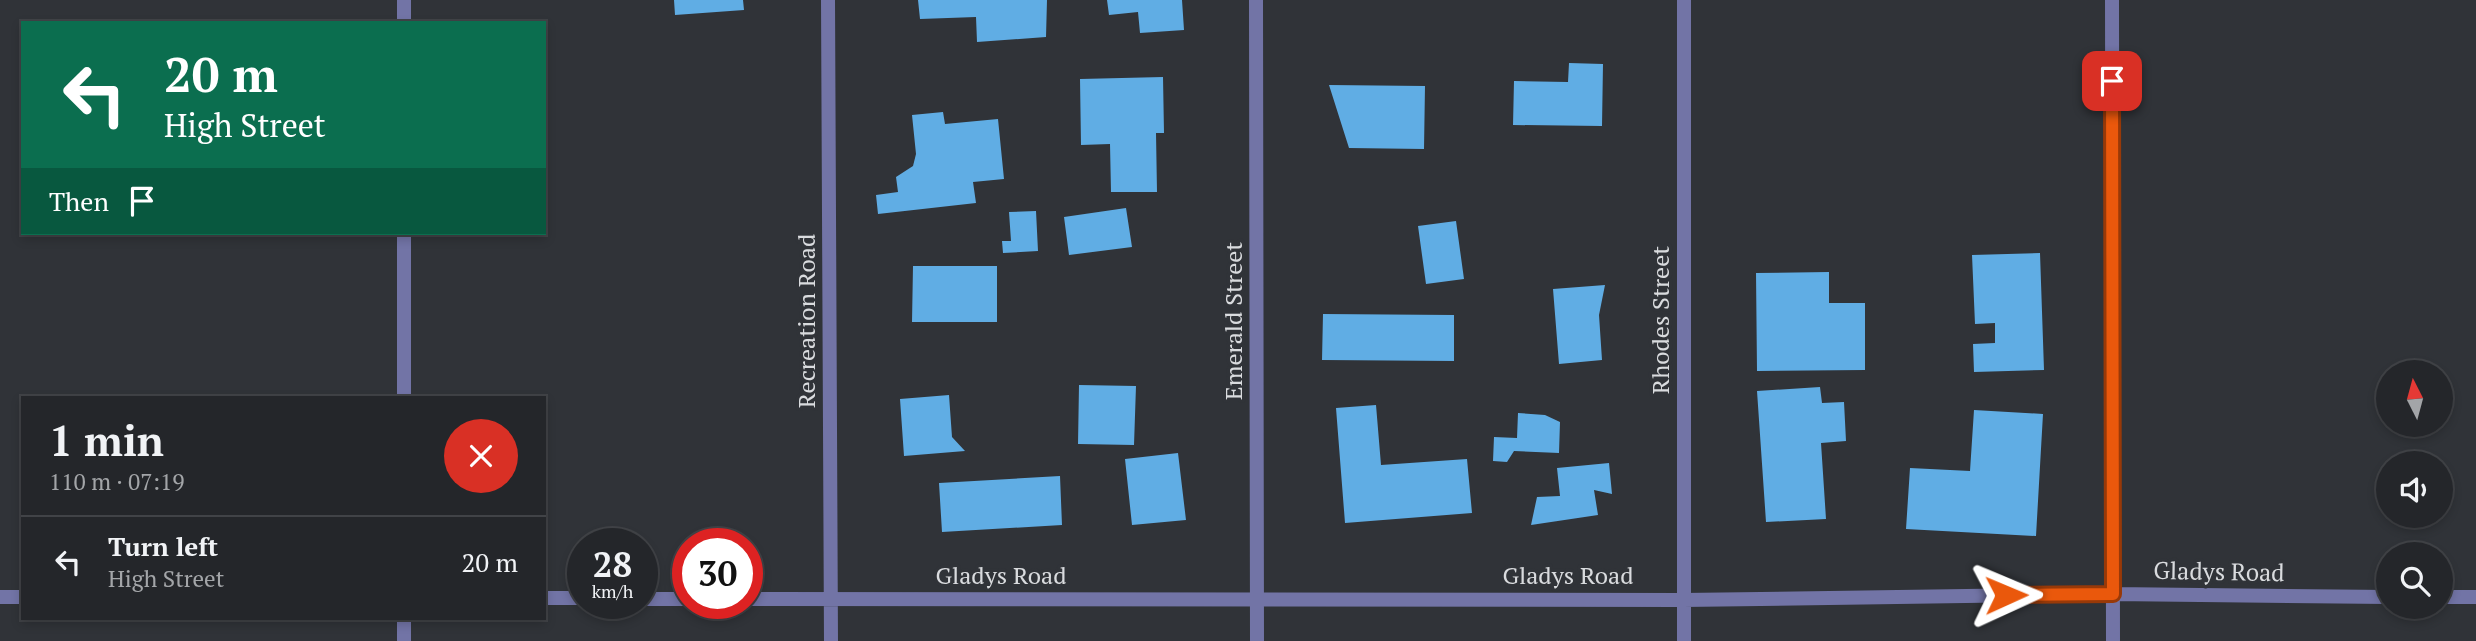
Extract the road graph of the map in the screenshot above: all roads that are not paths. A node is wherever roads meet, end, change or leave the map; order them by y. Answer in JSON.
{"nodes":[{"id":1,"x":404,"y":0,"type":"edge"},
{"id":2,"x":828,"y":0,"type":"edge"},
{"id":3,"x":1256,"y":0,"type":"edge"},
{"id":4,"x":1684,"y":0,"type":"edge"},
{"id":5,"x":2112,"y":0,"type":"edge"},
{"id":6,"x":404,"y":21,"type":"edge"},
{"id":7,"x":404,"y":235,"type":"edge"},
{"id":8,"x":404,"y":396,"type":"edge"},
{"id":9,"x":2113,"y":594,"type":"junction"},
{"id":10,"x":0,"y":597,"type":"edge"},
{"id":11,"x":21,"y":597,"type":"edge"},
{"id":12,"x":1258,"y":597,"type":"junction"},
{"id":13,"x":2376,"y":597,"type":"edge"},
{"id":14,"x":2453,"y":597,"type":"edge"},
{"id":15,"x":2476,"y":597,"type":"edge"},
{"id":16,"x":546,"y":598,"type":"edge"},
{"id":17,"x":567,"y":598,"type":"edge"},
{"id":18,"x":763,"y":599,"type":"edge"},
{"id":19,"x":831,"y":600,"type":"junction"},
{"id":20,"x":1683,"y":600,"type":"junction"},
{"id":21,"x":404,"y":620,"type":"edge"},
{"id":22,"x":404,"y":641,"type":"edge"},
{"id":23,"x":831,"y":641,"type":"edge"},
{"id":24,"x":1257,"y":641,"type":"edge"},
{"id":25,"x":1684,"y":641,"type":"edge"},
{"id":26,"x":2113,"y":641,"type":"edge"}],
"edges":[{"from":1,"to":6,"type":"street"},
{"from":2,"to":19,"type":"street","name":"Recreation Road"},
{"from":3,"to":12,"type":"street","name":"Emerald Street"},
{"from":4,"to":20,"type":"street","name":"Rhodes Street"},
{"from":5,"to":9,"type":"street"},
{"from":7,"to":8,"type":"street"},
{"from":9,"to":13,"type":"street","name":"Gladys Road"},
{"from":9,"to":20,"type":"street","name":"Gladys Road"},
{"from":9,"to":26,"type":"street"},
{"from":10,"to":11,"type":"street"},
{"from":12,"to":19,"type":"street","name":"Gladys Road"},
{"from":12,"to":20,"type":"street","name":"Gladys Road"},
{"from":12,"to":24,"type":"street","name":"Emerald Street"},
{"from":14,"to":15,"type":"street"},
{"from":16,"to":17,"type":"street"},
{"from":18,"to":19,"type":"street","name":"Gladys Road"},
{"from":19,"to":23,"type":"street","name":"Recreation Road"},
{"from":20,"to":25,"type":"street","name":"Rhodes Street"},
{"from":21,"to":22,"type":"street"}]}
